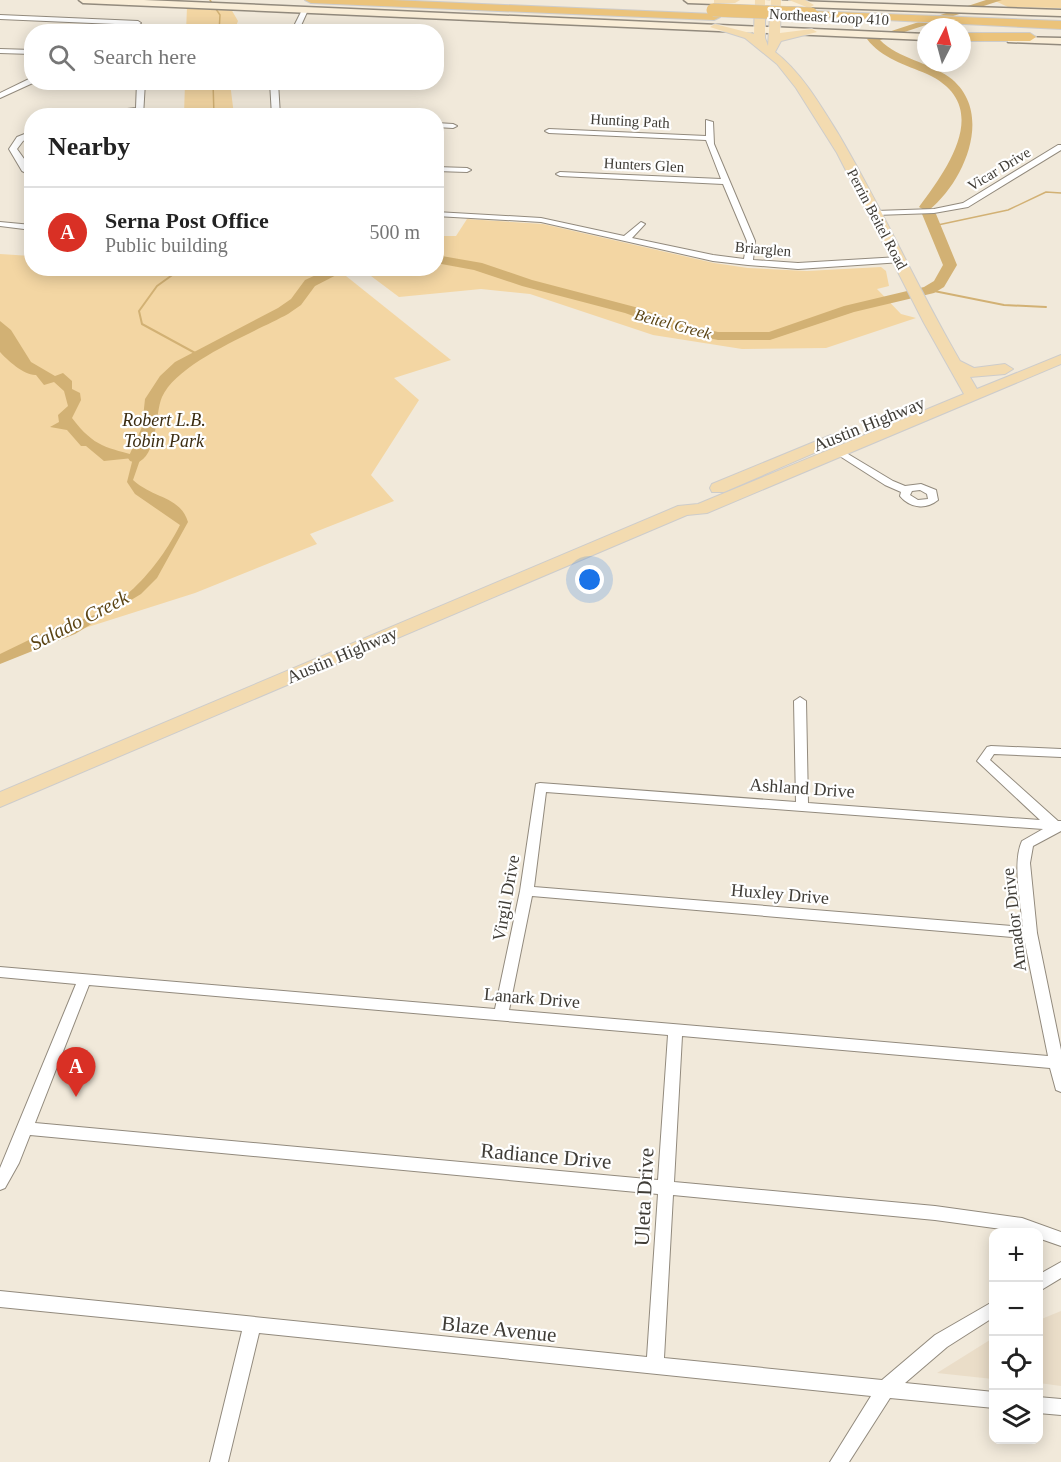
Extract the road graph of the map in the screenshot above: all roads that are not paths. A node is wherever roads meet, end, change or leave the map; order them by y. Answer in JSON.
{"nodes":[{"id":1,"x":83,"y":0,"type":"edge"},
{"id":2,"x":480,"y":0,"type":"edge"},
{"id":3,"x":688,"y":0,"type":"edge"},
{"id":4,"x":735,"y":0,"type":"edge"},
{"id":5,"x":794,"y":0,"type":"edge"},
{"id":6,"x":760,"y":1,"type":"edge"},
{"id":7,"x":775,"y":2,"type":"edge"},
{"id":8,"x":308,"y":5,"type":"edge"},
{"id":9,"x":1005,"y":12,"type":"joint"},
{"id":10,"x":392,"y":13,"type":"joint"},
{"id":11,"x":715,"y":14,"type":"junction"},
{"id":12,"x":1061,"y":15,"type":"edge"},
{"id":13,"x":0,"y":17,"type":"edge"},
{"id":14,"x":811,"y":18,"type":"junction"},
{"id":15,"x":137,"y":24,"type":"edge"},
{"id":16,"x":298,"y":24,"type":"edge"},
{"id":17,"x":1061,"y":24,"type":"edge"},
{"id":18,"x":917,"y":27,"type":"edge"},
{"id":19,"x":759,"y":29,"type":"junction"},
{"id":20,"x":772,"y":30,"type":"junction"},
{"id":21,"x":971,"y":31,"type":"edge"},
{"id":22,"x":1061,"y":31,"type":"edge"},
{"id":23,"x":971,"y":32,"type":"edge"},
{"id":24,"x":971,"y":32,"type":"edge"},
{"id":25,"x":1061,"y":36,"type":"edge"},
{"id":26,"x":917,"y":37,"type":"edge"},
{"id":27,"x":1061,"y":41,"type":"edge"},
{"id":28,"x":769,"y":49,"type":"junction"},
{"id":29,"x":0,"y":51,"type":"edge"},
{"id":30,"x":24,"y":52,"type":"edge"},
{"id":31,"x":24,"y":84,"type":"edge"},
{"id":32,"x":140,"y":90,"type":"edge"},
{"id":33,"x":274,"y":90,"type":"edge"},
{"id":34,"x":0,"y":95,"type":"edge"},
{"id":35,"x":139,"y":108,"type":"edge"},
{"id":36,"x":276,"y":108,"type":"edge"},
{"id":37,"x":709,"y":122,"type":"dead end"},
{"id":38,"x":444,"y":125,"type":"edge"},
{"id":39,"x":453,"y":126,"type":"dead end"},
{"id":40,"x":549,"y":130,"type":"dead end"},
{"id":41,"x":24,"y":137,"type":"edge"},
{"id":42,"x":709,"y":138,"type":"junction"},
{"id":43,"x":1061,"y":147,"type":"edge"},
{"id":44,"x":24,"y":167,"type":"edge"},
{"id":45,"x":444,"y":169,"type":"edge"},
{"id":46,"x":467,"y":170,"type":"dead end"},
{"id":47,"x":560,"y":174,"type":"dead end"},
{"id":48,"x":726,"y":182,"type":"junction"},
{"id":49,"x":876,"y":213,"type":"junction"},
{"id":50,"x":444,"y":214,"type":"edge"},
{"id":51,"x":0,"y":224,"type":"edge"},
{"id":52,"x":641,"y":224,"type":"dead end"},
{"id":53,"x":24,"y":227,"type":"edge"},
{"id":54,"x":627,"y":238,"type":"junction"},
{"id":55,"x":899,"y":260,"type":"junction"},
{"id":56,"x":748,"y":262,"type":"junction"},
{"id":57,"x":1061,"y":346,"type":"edge"},
{"id":58,"x":1061,"y":359,"type":"edge"},
{"id":59,"x":955,"y":364,"type":"junction"},
{"id":60,"x":1005,"y":369,"type":"junction"},
{"id":61,"x":970,"y":390,"type":"junction"},
{"id":62,"x":838,"y":451,"type":"junction"},
{"id":63,"x":906,"y":490,"type":"dead end"},
{"id":64,"x":684,"y":510,"type":"junction"},
{"id":65,"x":800,"y":701,"type":"dead end"},
{"id":66,"x":1061,"y":753,"type":"edge"},
{"id":67,"x":540,"y":787,"type":"joint"},
{"id":68,"x":0,"y":800,"type":"edge"},
{"id":69,"x":802,"y":806,"type":"junction"},
{"id":70,"x":1058,"y":826,"type":"edge"},
{"id":71,"x":527,"y":891,"type":"junction"},
{"id":72,"x":1030,"y":933,"type":"junction"},
{"id":73,"x":0,"y":972,"type":"edge"},
{"id":74,"x":85,"y":979,"type":"junction"},
{"id":75,"x":501,"y":1015,"type":"junction"},
{"id":76,"x":675,"y":1030,"type":"junction"},
{"id":77,"x":1058,"y":1063,"type":"edge"},
{"id":78,"x":1061,"y":1086,"type":"edge"},
{"id":79,"x":25,"y":1128,"type":"junction"},
{"id":80,"x":0,"y":1183,"type":"edge"},
{"id":81,"x":665,"y":1188,"type":"junction"},
{"id":82,"x":1061,"y":1239,"type":"edge"},
{"id":83,"x":1061,"y":1269,"type":"edge"},
{"id":84,"x":1042,"y":1282,"type":"edge"},
{"id":85,"x":0,"y":1299,"type":"edge"},
{"id":86,"x":989,"y":1310,"type":"edge"},
{"id":87,"x":252,"y":1326,"type":"junction"},
{"id":88,"x":655,"y":1367,"type":"junction"},
{"id":89,"x":886,"y":1388,"type":"junction"},
{"id":90,"x":989,"y":1400,"type":"edge"},
{"id":91,"x":1043,"y":1405,"type":"edge"},
{"id":92,"x":1061,"y":1407,"type":"edge"},
{"id":93,"x":219,"y":1462,"type":"edge"},
{"id":94,"x":839,"y":1462,"type":"edge"}],
"edges":[{"from":1,"to":8,"type":"main road"},
{"from":2,"to":11,"type":"highway"},
{"from":3,"to":11,"type":"main road","name":"Northeast Loop 410"},
{"from":4,"to":11,"type":"main road"},
{"from":5,"to":14,"type":"main road"},
{"from":6,"to":7,"type":"main road","name":"Northeast Loop 410"},
{"from":6,"to":11,"type":"main road","name":"Northeast Loop 410"},
{"from":6,"to":19,"type":"main road"},
{"from":7,"to":14,"type":"main road","name":"Northeast Loop 410"},
{"from":7,"to":20,"type":"main road"},
{"from":8,"to":10,"type":"main road"},
{"from":8,"to":11,"type":"highway"},
{"from":8,"to":16,"type":"street"},
{"from":9,"to":12,"type":"highway"},
{"from":9,"to":14,"type":"main road","name":"Northeast Loop 410"},
{"from":10,"to":11,"type":"highway"},
{"from":11,"to":14,"type":"highway"},
{"from":11,"to":19,"type":"main road","name":"Northeast Loop 410"},
{"from":11,"to":28,"type":"main road","name":"Perrin Beitel Road"},
{"from":13,"to":15,"type":"street"},
{"from":14,"to":17,"type":"highway"},
{"from":14,"to":18,"type":"highway"},
{"from":14,"to":20,"type":"main road","name":"Northeast Loop 410"},
{"from":14,"to":26,"type":"main road","name":"Northeast Loop 410"},
{"from":14,"to":28,"type":"main road"},
{"from":19,"to":20,"type":"main road","name":"Northeast Loop 410"},
{"from":19,"to":28,"type":"main road"},
{"from":20,"to":28,"type":"main road"},
{"from":21,"to":22,"type":"highway"},
{"from":23,"to":25,"type":"highway"},
{"from":24,"to":27,"type":"main road"},
{"from":28,"to":49,"type":"main road","name":"Perrin Beitel Road"},
{"from":29,"to":30,"type":"street"},
{"from":31,"to":34,"type":"street"},
{"from":32,"to":35,"type":"street"},
{"from":33,"to":36,"type":"street"},
{"from":37,"to":42,"type":"street"},
{"from":38,"to":39,"type":"street"},
{"from":40,"to":42,"type":"street","name":"Hunting Path"},
{"from":41,"to":44,"type":"street"},
{"from":42,"to":48,"type":"street"},
{"from":43,"to":49,"type":"street","name":"Vicar Drive"},
{"from":45,"to":46,"type":"street"},
{"from":47,"to":48,"type":"street","name":"Hunters Glen"},
{"from":48,"to":56,"type":"street"},
{"from":49,"to":55,"type":"main road","name":"Perrin Beitel Road"},
{"from":50,"to":54,"type":"street","name":"Briarglen"},
{"from":51,"to":53,"type":"street"},
{"from":52,"to":54,"type":"street"},
{"from":54,"to":56,"type":"street","name":"Briarglen"},
{"from":55,"to":56,"type":"street","name":"Briarglen"},
{"from":55,"to":59,"type":"main road","name":"Perrin Beitel Road"},
{"from":57,"to":60,"type":"main road","name":"Austin Highway"},
{"from":58,"to":61,"type":"main road","name":"Austin Highway"},
{"from":59,"to":60,"type":"main road"},
{"from":59,"to":61,"type":"main road","name":"Perrin Beitel Road"},
{"from":60,"to":61,"type":"main road","name":"Austin Highway"},
{"from":61,"to":62,"type":"main road","name":"Austin Highway"},
{"from":61,"to":64,"type":"main road","name":"Austin Highway"},
{"from":62,"to":63,"type":"street"},
{"from":62,"to":64,"type":"main road","name":"Austin Highway"},
{"from":64,"to":68,"type":"main road","name":"Austin Highway"},
{"from":65,"to":69,"type":"street"},
{"from":66,"to":70,"type":"street"},
{"from":67,"to":69,"type":"street","name":"Ashland Drive"},
{"from":67,"to":71,"type":"street","name":"Virgil Drive"},
{"from":69,"to":70,"type":"street","name":"Ashland Drive"},
{"from":70,"to":72,"type":"street","name":"Amador Drive"},
{"from":71,"to":72,"type":"street","name":"Huxley Drive"},
{"from":71,"to":75,"type":"street","name":"Virgil Drive"},
{"from":72,"to":77,"type":"street","name":"Amador Drive"},
{"from":73,"to":74,"type":"street","name":"Lanark Drive"},
{"from":74,"to":75,"type":"street","name":"Lanark Drive"},
{"from":74,"to":79,"type":"street"},
{"from":75,"to":76,"type":"street","name":"Lanark Drive"},
{"from":76,"to":77,"type":"street","name":"Lanark Drive"},
{"from":76,"to":81,"type":"street","name":"Uleta Drive"},
{"from":77,"to":78,"type":"street","name":"Amador Drive"},
{"from":79,"to":80,"type":"street"},
{"from":79,"to":81,"type":"street","name":"Radiance Drive"},
{"from":81,"to":82,"type":"street","name":"Radiance Drive"},
{"from":81,"to":88,"type":"street","name":"Uleta Drive"},
{"from":83,"to":84,"type":"street"},
{"from":85,"to":87,"type":"street","name":"Blaze Avenue"},
{"from":86,"to":89,"type":"street"},
{"from":87,"to":88,"type":"street","name":"Blaze Avenue"},
{"from":87,"to":93,"type":"street"},
{"from":88,"to":89,"type":"street","name":"Blaze Avenue"},
{"from":89,"to":90,"type":"street","name":"Blaze Avenue"},
{"from":89,"to":94,"type":"street"},
{"from":91,"to":92,"type":"street"}]}
